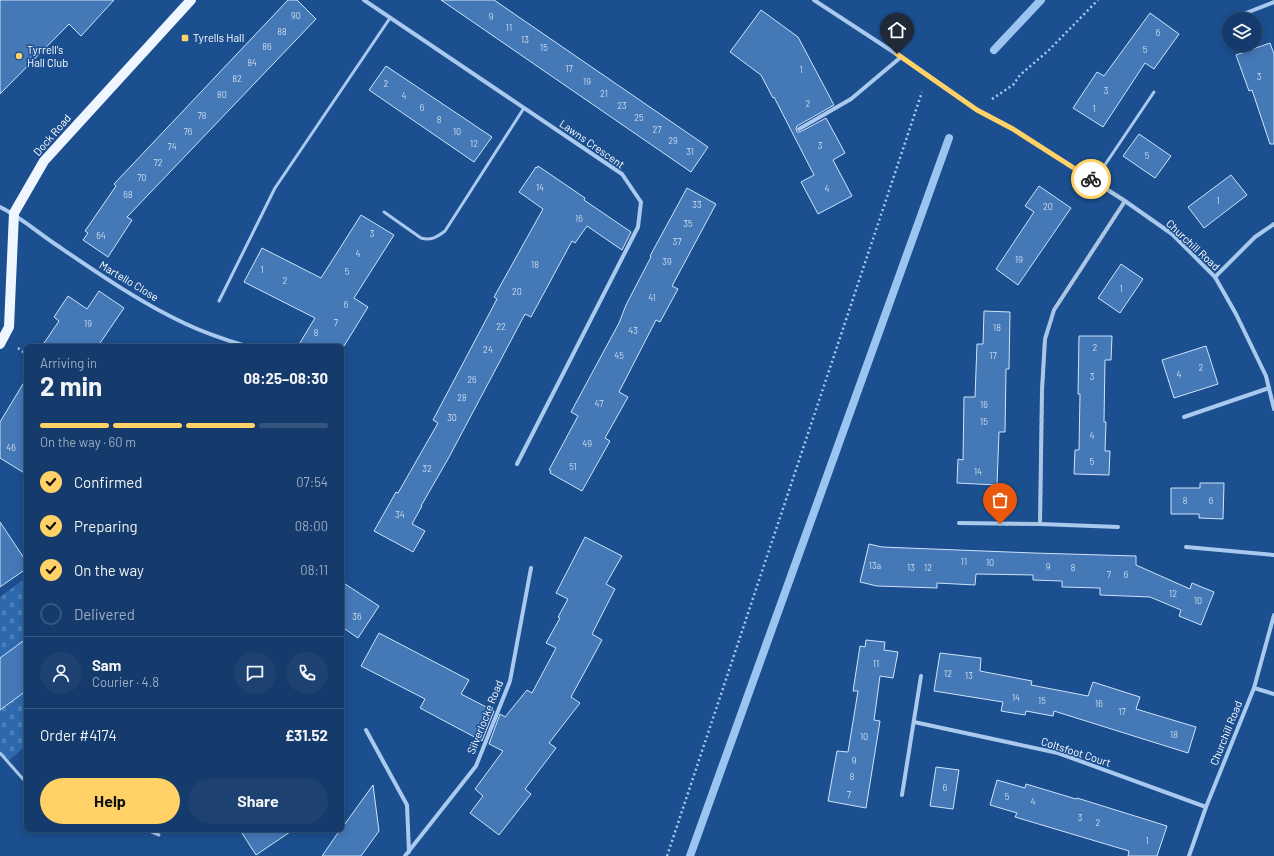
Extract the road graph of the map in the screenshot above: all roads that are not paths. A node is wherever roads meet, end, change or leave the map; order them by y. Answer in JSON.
{"nodes":[{"id":1,"x":191,"y":0,"type":"edge"},
{"id":2,"x":364,"y":0,"type":"edge"},
{"id":3,"x":814,"y":0,"type":"edge"},
{"id":4,"x":1274,"y":2,"type":"edge"},
{"id":5,"x":1249,"y":12,"type":"edge"},
{"id":6,"x":390,"y":18,"type":"junction"},
{"id":7,"x":901,"y":57,"type":"junction"},
{"id":8,"x":1154,"y":92,"type":"dead end"},
{"id":9,"x":524,"y":108,"type":"junction"},
{"id":10,"x":799,"y":129,"type":"dead end"},
{"id":11,"x":1094,"y":181,"type":"junction"},
{"id":12,"x":1125,"y":201,"type":"junction"},
{"id":13,"x":0,"y":207,"type":"edge"},
{"id":14,"x":384,"y":212,"type":"dead end"},
{"id":15,"x":14,"y":213,"type":"junction"},
{"id":16,"x":1274,"y":224,"type":"edge"},
{"id":17,"x":1215,"y":277,"type":"junction"},
{"id":18,"x":219,"y":301,"type":"dead end"},
{"id":19,"x":0,"y":344,"type":"edge"},
{"id":20,"x":240,"y":344,"type":"edge"},
{"id":21,"x":1269,"y":388,"type":"junction"},
{"id":22,"x":1274,"y":409,"type":"edge"},
{"id":23,"x":1184,"y":417,"type":"dead end"},
{"id":24,"x":517,"y":464,"type":"dead end"},
{"id":25,"x":959,"y":523,"type":"dead end"},
{"id":26,"x":1040,"y":524,"type":"junction"},
{"id":27,"x":1118,"y":528,"type":"dead end"},
{"id":28,"x":1186,"y":547,"type":"dead end"},
{"id":29,"x":1274,"y":554,"type":"edge"},
{"id":30,"x":531,"y":568,"type":"dead end"},
{"id":31,"x":1274,"y":615,"type":"edge"},
{"id":32,"x":921,"y":676,"type":"dead end"},
{"id":33,"x":1254,"y":688,"type":"junction"},
{"id":34,"x":1274,"y":694,"type":"edge"},
{"id":35,"x":914,"y":722,"type":"junction"},
{"id":36,"x":366,"y":730,"type":"dead end"},
{"id":37,"x":0,"y":753,"type":"edge"},
{"id":38,"x":24,"y":779,"type":"edge"},
{"id":39,"x":902,"y":795,"type":"dead end"},
{"id":40,"x":1206,"y":807,"type":"junction"},
{"id":41,"x":152,"y":832,"type":"edge"},
{"id":42,"x":159,"y":835,"type":"dead end"},
{"id":43,"x":409,"y":852,"type":"junction"},
{"id":44,"x":405,"y":856,"type":"edge"},
{"id":45,"x":1189,"y":856,"type":"edge"}],
"edges":[{"from":1,"to":15,"type":"main road","name":"Dock Road"},
{"from":2,"to":6,"type":"street","name":"Lawns Crescent"},
{"from":3,"to":7,"type":"street","name":"Churchill Road"},
{"from":4,"to":5,"type":"street"},
{"from":6,"to":9,"type":"street","name":"Lawns Crescent"},
{"from":6,"to":18,"type":"lane"},
{"from":7,"to":10,"type":"street"},
{"from":7,"to":11,"type":"street","name":"Churchill Road"},
{"from":8,"to":11,"type":"lane"},
{"from":9,"to":14,"type":"lane"},
{"from":9,"to":24,"type":"street","name":"Lawns Crescent"},
{"from":11,"to":12,"type":"street","name":"Churchill Road"},
{"from":12,"to":17,"type":"street","name":"Churchill Road"},
{"from":12,"to":26,"type":"street"},
{"from":13,"to":15,"type":"street","name":"Martello Close"},
{"from":15,"to":19,"type":"main road","name":"Dock Road"},
{"from":15,"to":20,"type":"street","name":"Martello Close"},
{"from":16,"to":17,"type":"street"},
{"from":17,"to":21,"type":"street","name":"Churchill Road"},
{"from":21,"to":22,"type":"street","name":"Churchill Road"},
{"from":21,"to":23,"type":"street"},
{"from":25,"to":26,"type":"street"},
{"from":26,"to":27,"type":"street"},
{"from":28,"to":29,"type":"street"},
{"from":30,"to":43,"type":"street","name":"Silverlocke Road"},
{"from":31,"to":33,"type":"street","name":"Churchill Road"},
{"from":32,"to":35,"type":"street"},
{"from":33,"to":34,"type":"street"},
{"from":33,"to":40,"type":"street","name":"Churchill Road"},
{"from":35,"to":39,"type":"street"},
{"from":35,"to":40,"type":"street","name":"Coltsfoot Court"},
{"from":36,"to":43,"type":"street"},
{"from":37,"to":38,"type":"lane"},
{"from":40,"to":45,"type":"street","name":"Churchill Road"},
{"from":41,"to":42,"type":"lane"},
{"from":43,"to":44,"type":"street","name":"Silverlocke Road"}]}
